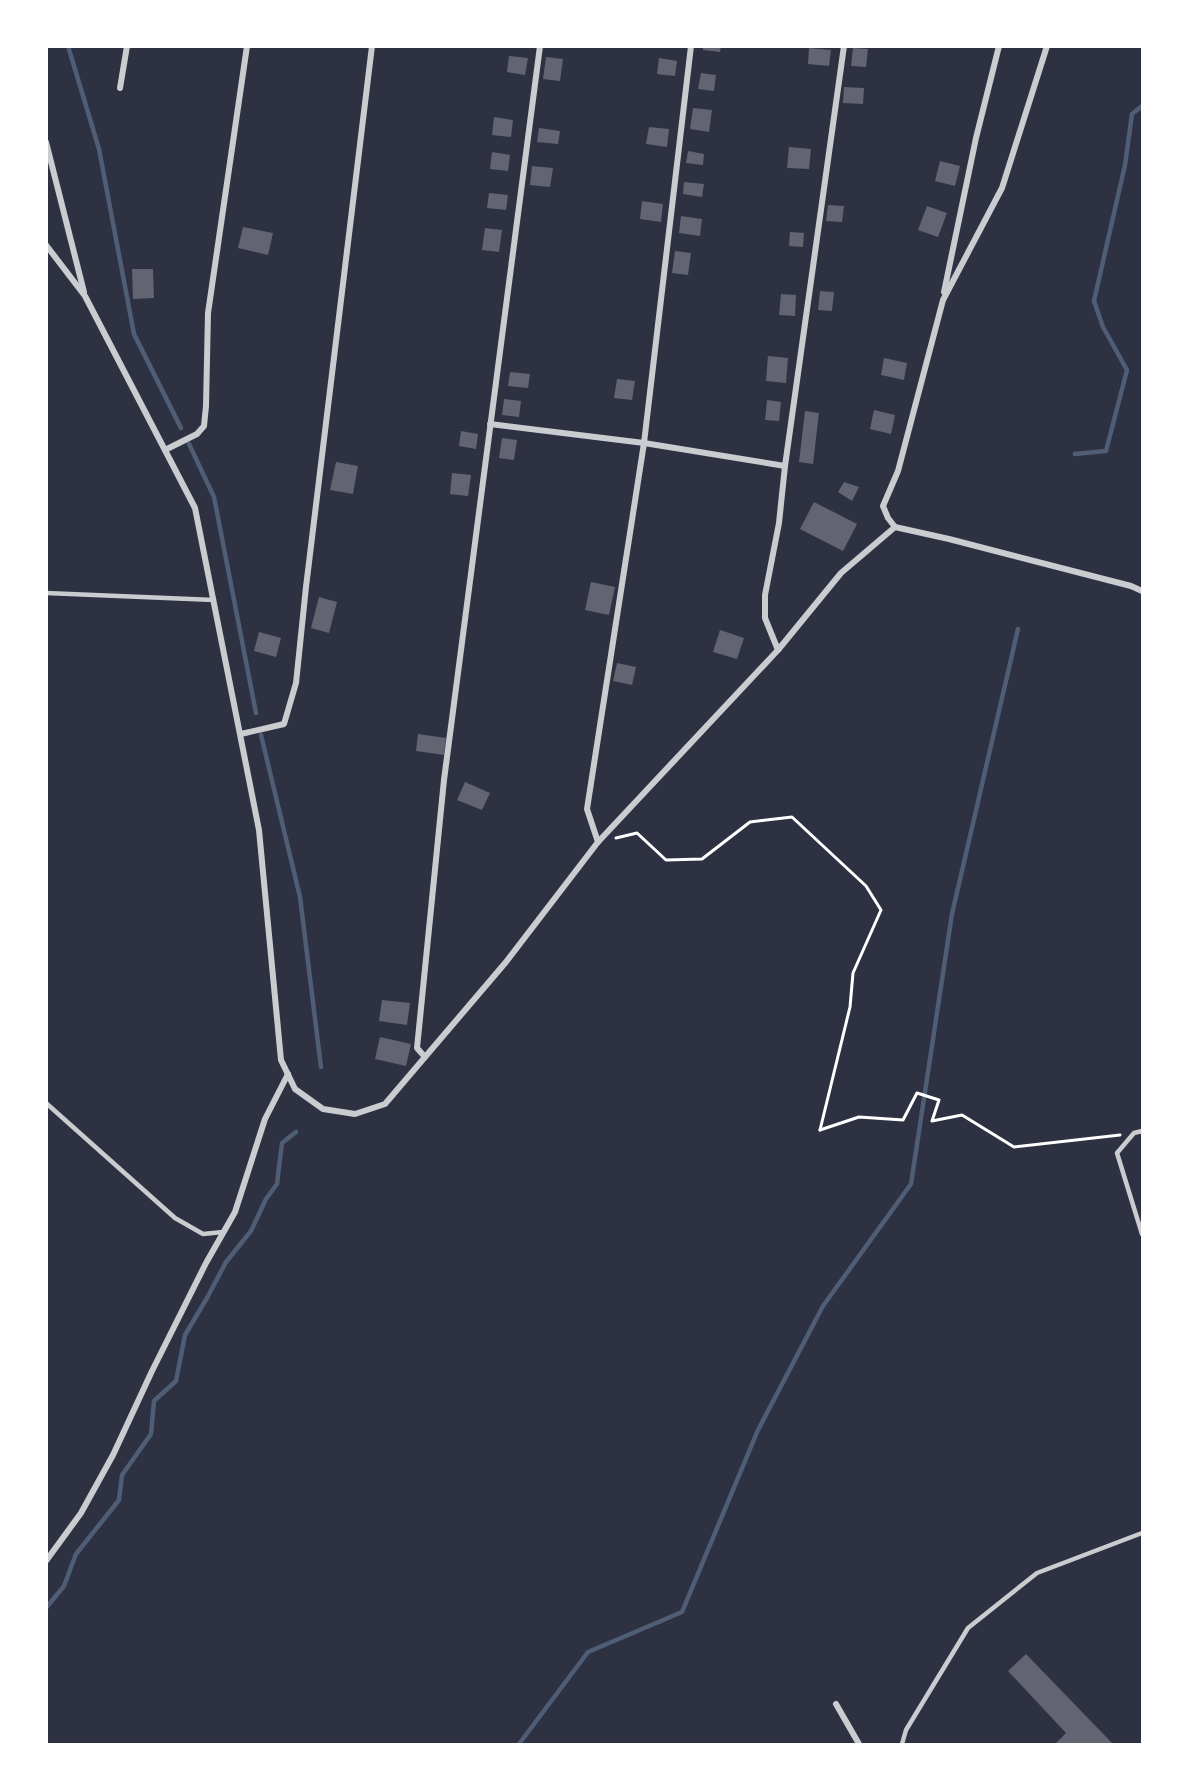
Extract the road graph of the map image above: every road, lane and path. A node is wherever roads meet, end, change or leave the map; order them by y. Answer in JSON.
{"nodes":[{"id":1,"x":127,"y":46,"type":"edge"},
{"id":2,"x":247,"y":46,"type":"edge"},
{"id":3,"x":372,"y":46,"type":"edge"},
{"id":4,"x":540,"y":46,"type":"edge"},
{"id":5,"x":691,"y":46,"type":"edge"},
{"id":6,"x":844,"y":46,"type":"edge"},
{"id":7,"x":999,"y":46,"type":"edge"},
{"id":8,"x":1047,"y":46,"type":"edge"},
{"id":9,"x":120,"y":88,"type":"dead end"},
{"id":10,"x":46,"y":142,"type":"edge"},
{"id":11,"x":46,"y":245,"type":"edge"},
{"id":12,"x":85,"y":296,"type":"junction"},
{"id":13,"x":943,"y":300,"type":"junction"},
{"id":14,"x":490,"y":424,"type":"junction"},
{"id":15,"x":644,"y":443,"type":"junction"},
{"id":16,"x":165,"y":450,"type":"junction"},
{"id":17,"x":785,"y":466,"type":"junction"},
{"id":18,"x":895,"y":527,"type":"junction"},
{"id":19,"x":1143,"y":591,"type":"edge"},
{"id":20,"x":46,"y":593,"type":"edge"},
{"id":21,"x":214,"y":600,"type":"junction"},
{"id":22,"x":778,"y":650,"type":"junction"},
{"id":23,"x":241,"y":734,"type":"junction"},
{"id":24,"x":598,"y":842,"type":"junction"},
{"id":25,"x":425,"y":1057,"type":"junction"},
{"id":26,"x":288,"y":1074,"type":"junction"},
{"id":27,"x":46,"y":1103,"type":"edge"},
{"id":28,"x":1143,"y":1131,"type":"edge"},
{"id":29,"x":1134,"y":1133,"type":"junction"},
{"id":30,"x":224,"y":1232,"type":"junction"},
{"id":31,"x":1143,"y":1234,"type":"edge"},
{"id":32,"x":1143,"y":1533,"type":"edge"},
{"id":33,"x":46,"y":1561,"type":"edge"},
{"id":34,"x":836,"y":1704,"type":"dead end"},
{"id":35,"x":859,"y":1744,"type":"edge"},
{"id":36,"x":902,"y":1744,"type":"edge"}],
"edges":[{"from":1,"to":9,"type":"street"},
{"from":2,"to":16,"type":"street"},
{"from":3,"to":23,"type":"street"},
{"from":4,"to":14,"type":"street"},
{"from":5,"to":15,"type":"street"},
{"from":6,"to":17,"type":"street"},
{"from":7,"to":13,"type":"street"},
{"from":8,"to":13,"type":"street"},
{"from":10,"to":12,"type":"street"},
{"from":11,"to":12,"type":"street"},
{"from":12,"to":16,"type":"street"},
{"from":13,"to":18,"type":"street"},
{"from":14,"to":15,"type":"street"},
{"from":14,"to":25,"type":"street"},
{"from":15,"to":17,"type":"street"},
{"from":15,"to":24,"type":"street"},
{"from":16,"to":21,"type":"street"},
{"from":17,"to":22,"type":"street"},
{"from":18,"to":19,"type":"street"},
{"from":18,"to":22,"type":"street"},
{"from":20,"to":21,"type":"lane"},
{"from":21,"to":23,"type":"street"},
{"from":22,"to":24,"type":"street"},
{"from":23,"to":26,"type":"street"},
{"from":24,"to":25,"type":"street"},
{"from":24,"to":29,"type":"path"},
{"from":25,"to":26,"type":"street"},
{"from":26,"to":30,"type":"street"},
{"from":27,"to":30,"type":"lane"},
{"from":28,"to":29,"type":"lane"},
{"from":29,"to":31,"type":"lane"},
{"from":30,"to":33,"type":"street"},
{"from":32,"to":36,"type":"lane"},
{"from":34,"to":35,"type":"street"}]}
